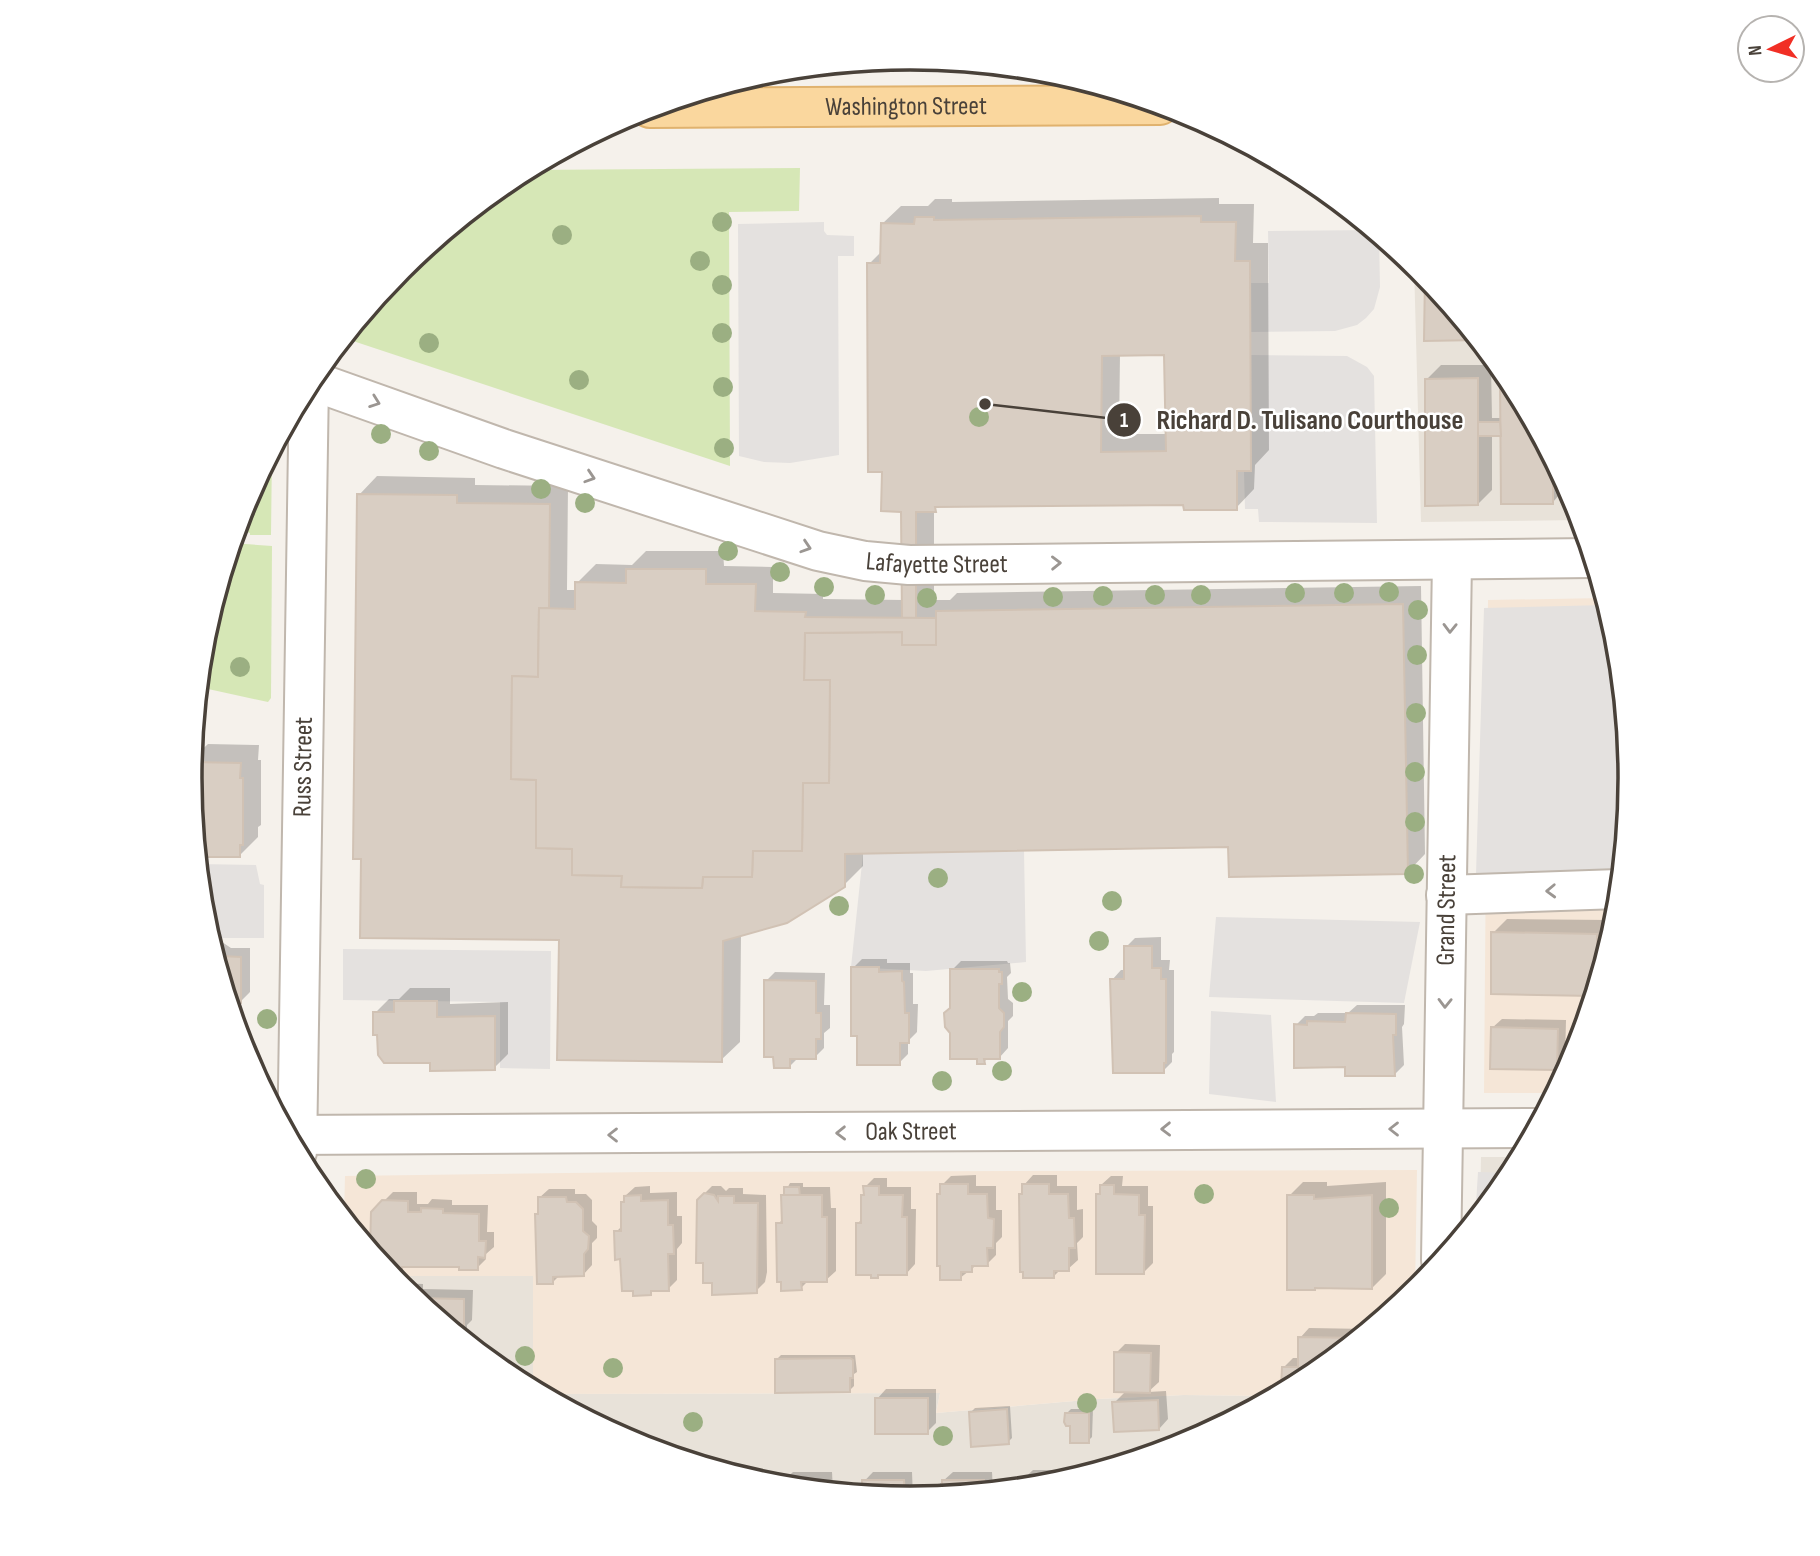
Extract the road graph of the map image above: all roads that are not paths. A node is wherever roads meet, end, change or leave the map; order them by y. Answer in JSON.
{"nodes":[{"id":1,"x":1129,"y":105,"type":"edge"},
{"id":2,"x":683,"y":108,"type":"edge"},
{"id":3,"x":322,"y":384,"type":"edge"},
{"id":4,"x":310,"y":404,"type":"edge"},
{"id":5,"x":1583,"y":558,"type":"edge"},
{"id":6,"x":1452,"y":560,"type":"junction"},
{"id":7,"x":1609,"y":889,"type":"edge"},
{"id":8,"x":1446,"y":895,"type":"junction"},
{"id":9,"x":294,"y":1127,"type":"edge"},
{"id":10,"x":1525,"y":1128,"type":"edge"},
{"id":11,"x":1443,"y":1129,"type":"junction"},
{"id":12,"x":302,"y":1141,"type":"edge"},
{"id":13,"x":1441,"y":1246,"type":"edge"}],
"edges":[{"from":1,"to":2,"type":"main road","name":"Washington Street"},
{"from":3,"to":6,"type":"street","name":"Lafayette Street","one_way":true},
{"from":4,"to":9,"type":"street","name":"Russ Street"},
{"from":5,"to":6,"type":"street","name":"Lafayette Street"},
{"from":6,"to":8,"type":"street","name":"Grand Street","one_way":true},
{"from":7,"to":8,"type":"street","one_way":true},
{"from":8,"to":11,"type":"street","name":"Grand Street","one_way":true},
{"from":10,"to":11,"type":"street","name":"Oak Street"},
{"from":11,"to":12,"type":"street","name":"Oak Street","one_way":true},
{"from":11,"to":13,"type":"street","name":"Grand Street"}]}
